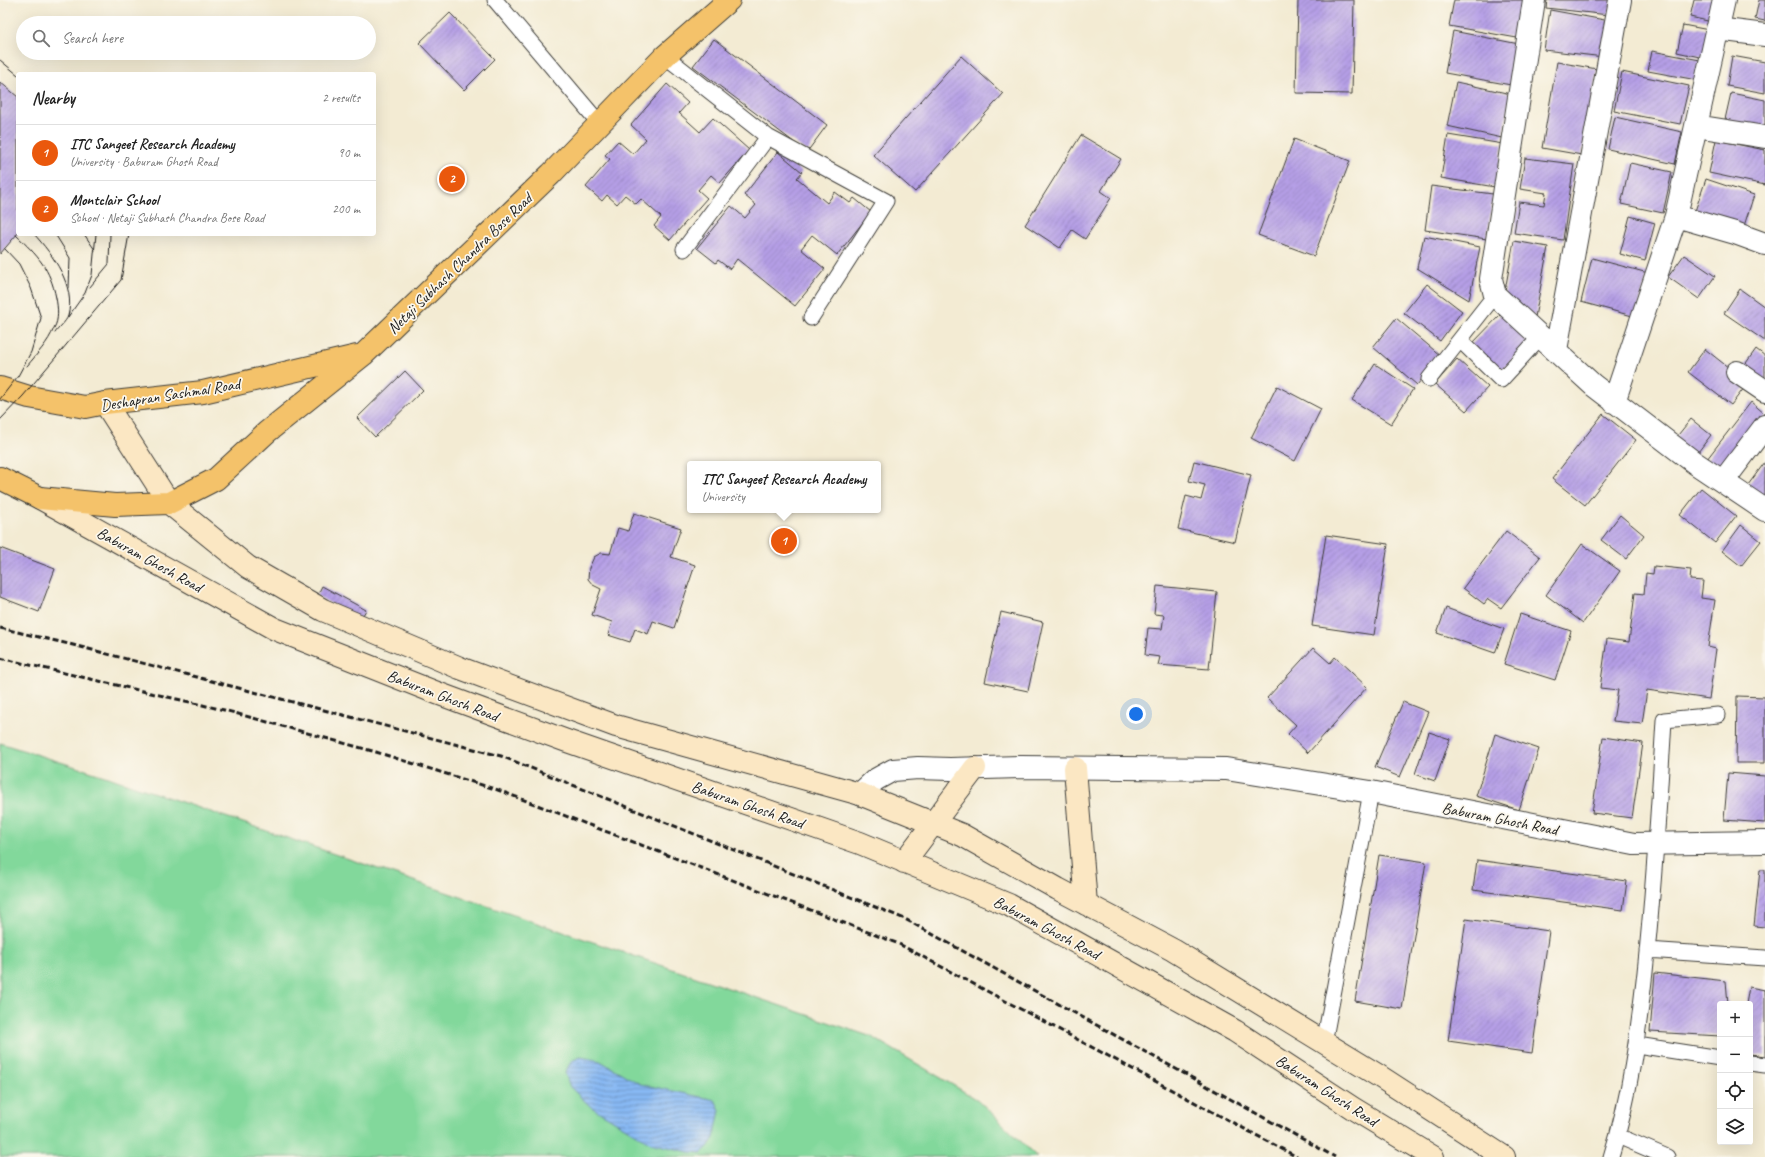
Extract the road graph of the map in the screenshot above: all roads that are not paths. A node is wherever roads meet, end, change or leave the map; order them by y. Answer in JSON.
{"nodes":[{"id":1,"x":495,"y":0,"type":"edge"},
{"id":2,"x":728,"y":0,"type":"edge"},
{"id":3,"x":1534,"y":0,"type":"edge"},
{"id":4,"x":1620,"y":0,"type":"edge"},
{"id":5,"x":1724,"y":0,"type":"edge"},
{"id":6,"x":1717,"y":29,"type":"junction"},
{"id":7,"x":1765,"y":35,"type":"edge"},
{"id":8,"x":665,"y":56,"type":"junction"},
{"id":9,"x":600,"y":124,"type":"junction"},
{"id":10,"x":1696,"y":126,"type":"junction"},
{"id":11,"x":768,"y":137,"type":"junction"},
{"id":12,"x":1765,"y":137,"type":"edge"},
{"id":13,"x":1676,"y":216,"type":"junction"},
{"id":14,"x":1765,"y":244,"type":"edge"},
{"id":15,"x":684,"y":249,"type":"dead end"},
{"id":16,"x":1495,"y":295,"type":"junction"},
{"id":17,"x":811,"y":318,"type":"dead end"},
{"id":18,"x":1460,"y":340,"type":"junction"},
{"id":19,"x":1548,"y":343,"type":"junction"},
{"id":20,"x":363,"y":355,"type":"junction"},
{"id":21,"x":1737,"y":372,"type":"dead end"},
{"id":22,"x":1429,"y":379,"type":"dead end"},
{"id":23,"x":0,"y":388,"type":"edge"},
{"id":24,"x":1765,"y":391,"type":"edge"},
{"id":25,"x":1614,"y":402,"type":"junction"},
{"id":26,"x":105,"y":403,"type":"junction"},
{"id":27,"x":1765,"y":426,"type":"edge"},
{"id":28,"x":0,"y":478,"type":"edge"},
{"id":29,"x":1724,"y":480,"type":"junction"},
{"id":30,"x":40,"y":498,"type":"junction"},
{"id":31,"x":169,"y":503,"type":"junction"},
{"id":32,"x":1765,"y":510,"type":"edge"},
{"id":33,"x":1718,"y":715,"type":"dead end"},
{"id":34,"x":686,"y":746,"type":"junction"},
{"id":35,"x":975,"y":768,"type":"junction"},
{"id":36,"x":1075,"y":768,"type":"junction"},
{"id":37,"x":674,"y":780,"type":"junction"},
{"id":38,"x":1371,"y":792,"type":"junction"},
{"id":39,"x":860,"y":794,"type":"junction"},
{"id":40,"x":933,"y":823,"type":"junction"},
{"id":41,"x":1765,"y":842,"type":"edge"},
{"id":42,"x":1657,"y":844,"type":"junction"},
{"id":43,"x":904,"y":862,"type":"junction"},
{"id":44,"x":1086,"y":904,"type":"junction"},
{"id":45,"x":1647,"y":950,"type":"junction"},
{"id":46,"x":1765,"y":958,"type":"edge"},
{"id":47,"x":1324,"y":1043,"type":"junction"},
{"id":48,"x":1637,"y":1045,"type":"junction"},
{"id":49,"x":1717,"y":1058,"type":"edge"},
{"id":50,"x":1753,"y":1063,"type":"edge"},
{"id":51,"x":1765,"y":1065,"type":"edge"},
{"id":52,"x":1618,"y":1136,"type":"junction"},
{"id":53,"x":1432,"y":1157,"type":"edge"},
{"id":54,"x":1504,"y":1157,"type":"edge"},
{"id":55,"x":1611,"y":1157,"type":"edge"},
{"id":56,"x":1667,"y":1157,"type":"edge"}],
"edges":[{"from":1,"to":9,"type":"lane"},
{"from":2,"to":8,"type":"main road","name":"Netaji Subhash Chandra Bose Road"},
{"from":3,"to":16,"type":"street"},
{"from":4,"to":19,"type":"street"},
{"from":5,"to":6,"type":"street"},
{"from":6,"to":7,"type":"street"},
{"from":6,"to":10,"type":"street"},
{"from":8,"to":9,"type":"main road","name":"Netaji Subhash Chandra Bose Road"},
{"from":8,"to":11,"type":"lane"},
{"from":9,"to":20,"type":"main road","name":"Netaji Subhash Chandra Bose Road"},
{"from":10,"to":12,"type":"street"},
{"from":10,"to":13,"type":"street"},
{"from":11,"to":15,"type":"lane"},
{"from":11,"to":17,"type":"lane"},
{"from":13,"to":14,"type":"street"},
{"from":13,"to":25,"type":"street"},
{"from":16,"to":18,"type":"lane"},
{"from":16,"to":19,"type":"street"},
{"from":18,"to":19,"type":"lane"},
{"from":18,"to":22,"type":"lane"},
{"from":19,"to":25,"type":"street"},
{"from":20,"to":26,"type":"main road","name":"Deshapran Sashmal Road"},
{"from":20,"to":31,"type":"main road","name":"Netaji Subhash Chandra Bose Road"},
{"from":21,"to":24,"type":"street"},
{"from":23,"to":26,"type":"main road","name":"Deshapran Sashmal Road"},
{"from":25,"to":29,"type":"street"},
{"from":26,"to":31,"type":"main road","name":"Baburam Ghosh Road"},
{"from":27,"to":29,"type":"street"},
{"from":28,"to":30,"type":"main road"},
{"from":29,"to":32,"type":"street"},
{"from":30,"to":31,"type":"main road"},
{"from":30,"to":37,"type":"main road","name":"Baburam Ghosh Road"},
{"from":31,"to":34,"type":"main road","name":"Baburam Ghosh Road"},
{"from":33,"to":42,"type":"lane"},
{"from":34,"to":37,"type":"main road"},
{"from":34,"to":39,"type":"main road","name":"Baburam Ghosh Road"},
{"from":35,"to":36,"type":"street","name":"Baburam Ghosh Road"},
{"from":35,"to":39,"type":"street","name":"Baburam Ghosh Road"},
{"from":35,"to":40,"type":"main road"},
{"from":36,"to":38,"type":"street","name":"Baburam Ghosh Road"},
{"from":36,"to":44,"type":"main road"},
{"from":37,"to":43,"type":"main road","name":"Baburam Ghosh Road"},
{"from":38,"to":42,"type":"street","name":"Baburam Ghosh Road"},
{"from":38,"to":47,"type":"lane"},
{"from":39,"to":40,"type":"main road","name":"Baburam Ghosh Road"},
{"from":40,"to":43,"type":"main road"},
{"from":40,"to":44,"type":"main road","name":"Baburam Ghosh Road"},
{"from":41,"to":42,"type":"street","name":"Baburam Ghosh Road"},
{"from":42,"to":45,"type":"lane"},
{"from":43,"to":53,"type":"main road","name":"Baburam Ghosh Road"},
{"from":44,"to":47,"type":"main road","name":"Baburam Ghosh Road"},
{"from":45,"to":46,"type":"lane"},
{"from":45,"to":48,"type":"lane"},
{"from":47,"to":54,"type":"main road","name":"Baburam Ghosh Road"},
{"from":48,"to":49,"type":"lane"},
{"from":48,"to":52,"type":"lane"},
{"from":50,"to":51,"type":"lane"},
{"from":52,"to":55,"type":"lane"},
{"from":52,"to":56,"type":"lane"}]}
